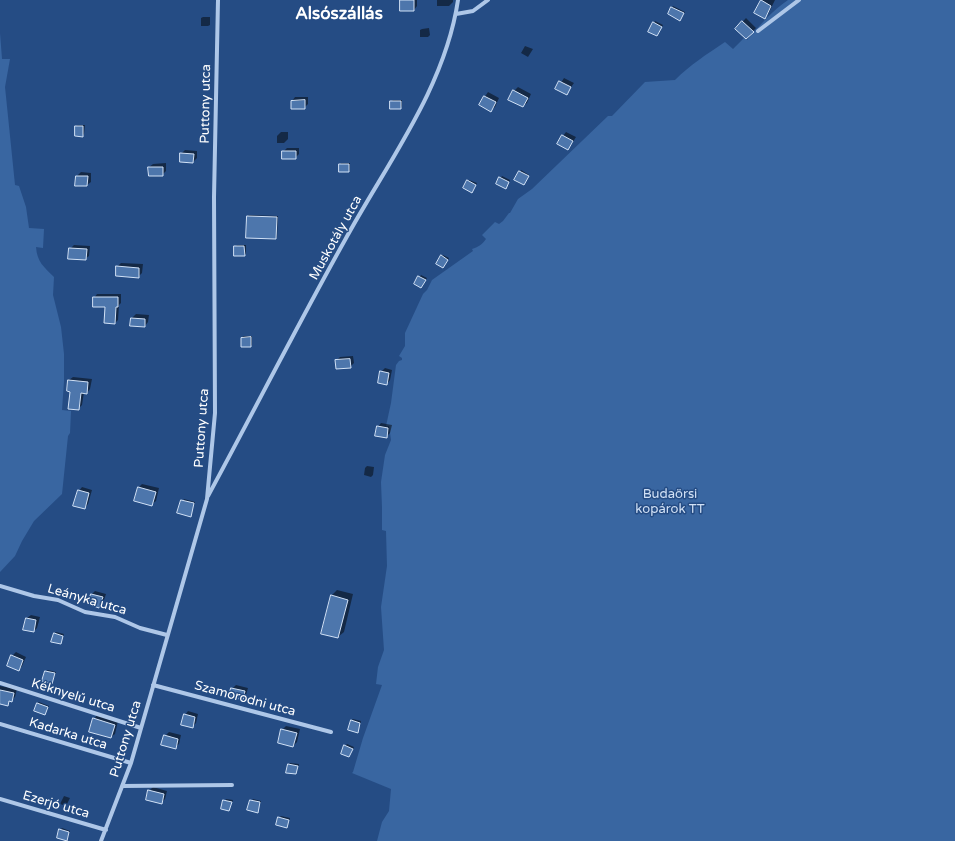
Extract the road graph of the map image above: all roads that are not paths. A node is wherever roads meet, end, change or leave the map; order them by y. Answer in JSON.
{"nodes":[{"id":1,"x":218,"y":0,"type":"edge"},
{"id":2,"x":458,"y":0,"type":"edge"},
{"id":3,"x":488,"y":0,"type":"edge"},
{"id":4,"x":799,"y":0,"type":"edge"},
{"id":5,"x":456,"y":14,"type":"junction"},
{"id":6,"x":758,"y":31,"type":"dead end"},
{"id":7,"x":207,"y":499,"type":"junction"},
{"id":8,"x":0,"y":586,"type":"edge"},
{"id":9,"x":167,"y":635,"type":"junction"},
{"id":10,"x":0,"y":683,"type":"edge"},
{"id":11,"x":153,"y":685,"type":"junction"},
{"id":12,"x":0,"y":724,"type":"edge"},
{"id":13,"x":141,"y":728,"type":"junction"},
{"id":14,"x":331,"y":732,"type":"dead end"},
{"id":15,"x":130,"y":763,"type":"junction"},
{"id":16,"x":232,"y":785,"type":"dead end"},
{"id":17,"x":122,"y":786,"type":"junction"},
{"id":18,"x":0,"y":799,"type":"edge"},
{"id":19,"x":106,"y":830,"type":"junction"},
{"id":20,"x":102,"y":841,"type":"edge"}],
"edges":[{"from":1,"to":7,"type":"street","name":"Puttony utca"},
{"from":2,"to":5,"type":"street","name":"Muskotály utca"},
{"from":3,"to":5,"type":"street"},
{"from":4,"to":6,"type":"street"},
{"from":5,"to":7,"type":"street","name":"Muskotály utca"},
{"from":7,"to":9,"type":"street","name":"Puttony utca"},
{"from":8,"to":9,"type":"street","name":"Leányka utca"},
{"from":9,"to":11,"type":"street","name":"Puttony utca"},
{"from":10,"to":13,"type":"street","name":"Kéknyelű utca"},
{"from":11,"to":13,"type":"street","name":"Puttony utca"},
{"from":11,"to":14,"type":"street","name":"Szamorodni utca"},
{"from":12,"to":15,"type":"street","name":"Kadarka utca"},
{"from":13,"to":15,"type":"street","name":"Puttony utca"},
{"from":15,"to":17,"type":"street","name":"Puttony utca"},
{"from":16,"to":17,"type":"street"},
{"from":17,"to":19,"type":"street","name":"Puttony utca"},
{"from":18,"to":19,"type":"street","name":"Ezerjó utca"},
{"from":19,"to":20,"type":"street","name":"Puttony utca"}]}
